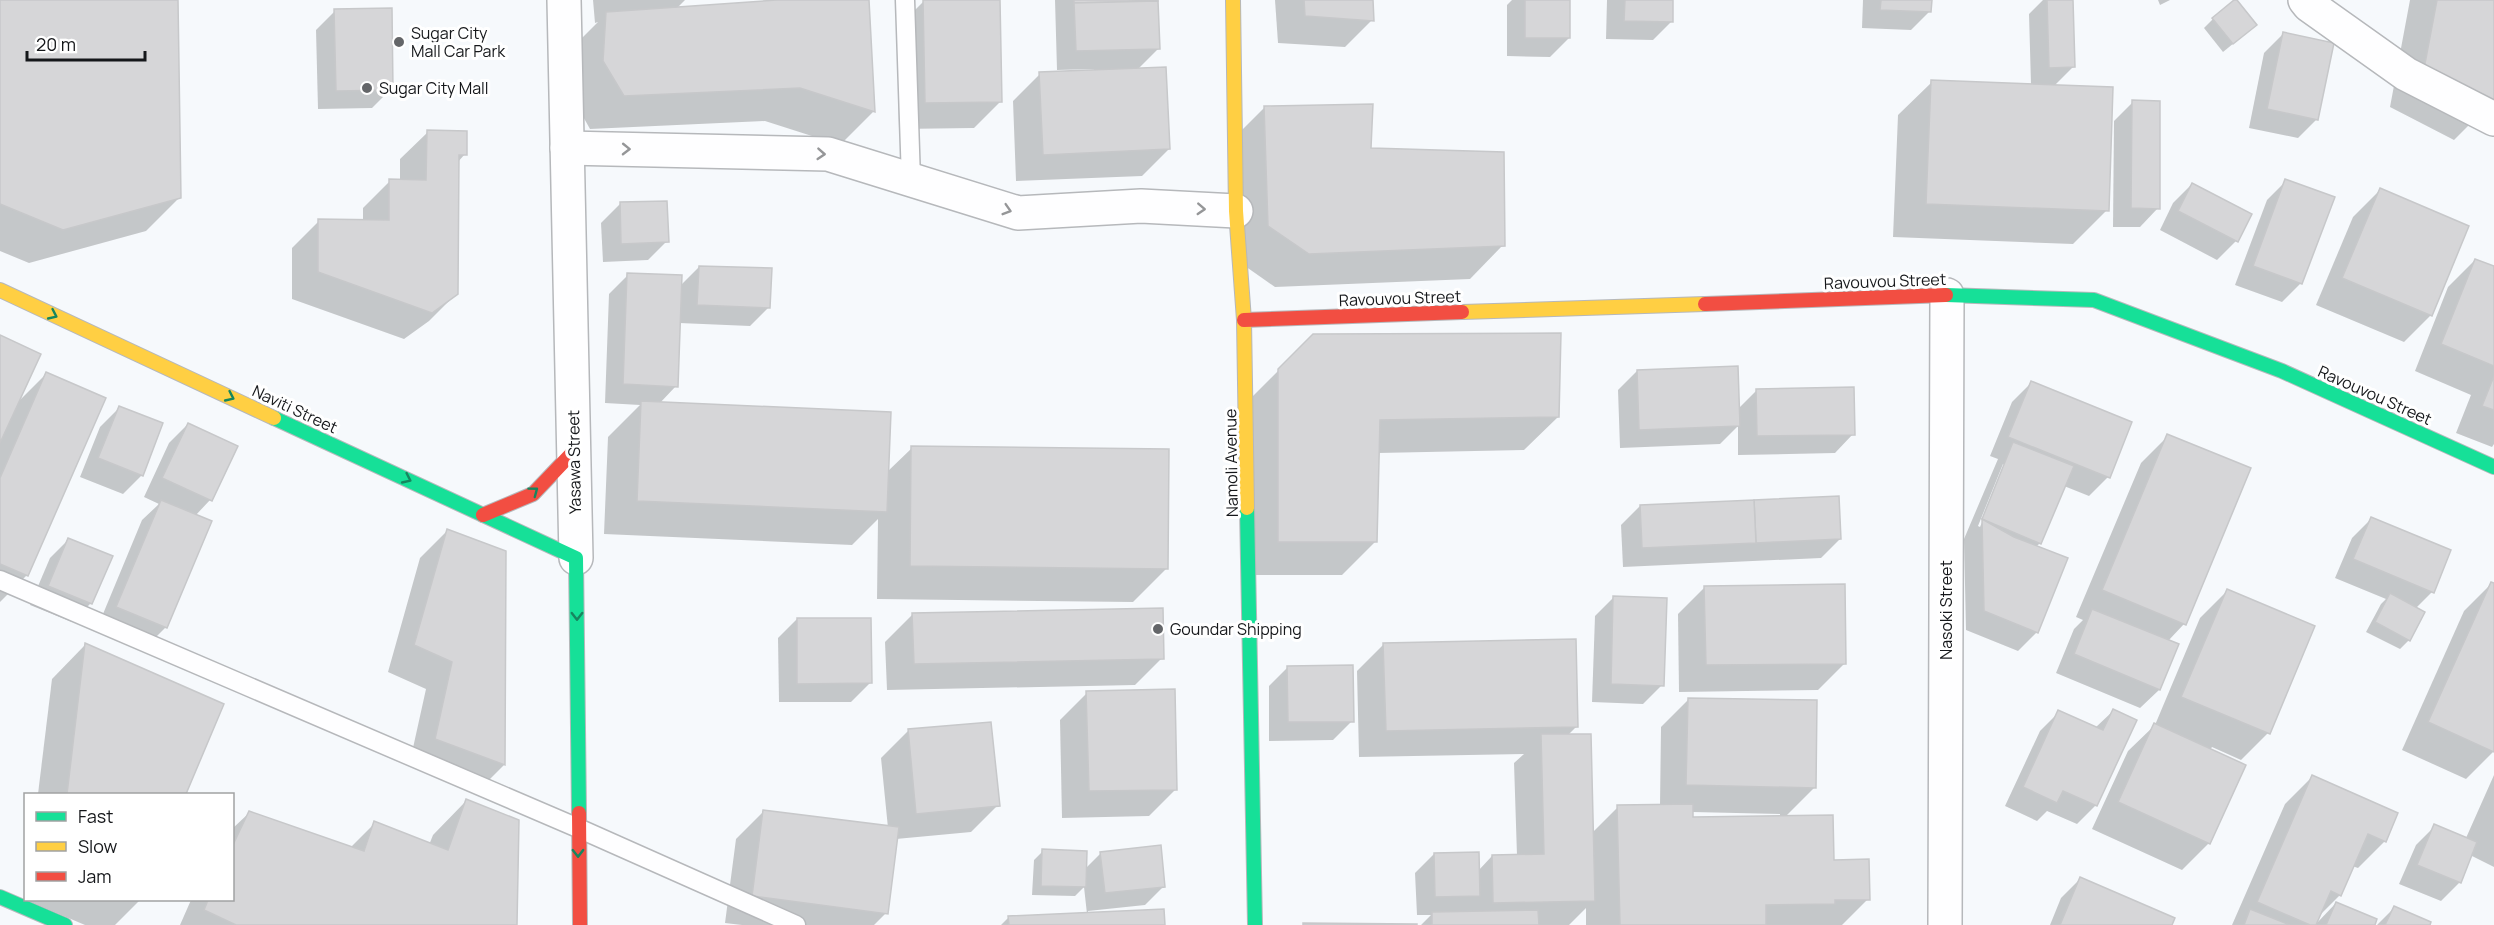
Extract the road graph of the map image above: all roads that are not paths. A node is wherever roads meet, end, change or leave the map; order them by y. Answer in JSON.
{"nodes":[{"id":1,"x":564,"y":0,"type":"edge"},
{"id":2,"x":905,"y":0,"type":"edge"},
{"id":3,"x":1233,"y":0,"type":"edge"},
{"id":4,"x":2305,"y":0,"type":"edge"},
{"id":5,"x":2494,"y":119,"type":"edge"},
{"id":6,"x":567,"y":148,"type":"junction"},
{"id":7,"x":911,"y":180,"type":"junction"},
{"id":8,"x":1236,"y":211,"type":"junction"},
{"id":9,"x":0,"y":290,"type":"edge"},
{"id":10,"x":1947,"y":295,"type":"junction"},
{"id":11,"x":1244,"y":320,"type":"junction"},
{"id":12,"x":574,"y":451,"type":"junction"},
{"id":13,"x":2494,"y":467,"type":"edge"},
{"id":14,"x":483,"y":515,"type":"junction"},
{"id":15,"x":576,"y":558,"type":"junction"},
{"id":16,"x":0,"y":580,"type":"edge"},
{"id":17,"x":578,"y":828,"type":"junction"},
{"id":18,"x":0,"y":897,"type":"edge"},
{"id":19,"x":65,"y":925,"type":"edge"},
{"id":20,"x":580,"y":925,"type":"edge"},
{"id":21,"x":796,"y":925,"type":"edge"},
{"id":22,"x":1256,"y":925,"type":"edge"},
{"id":23,"x":1945,"y":925,"type":"edge"}],
"edges":[{"from":1,"to":6,"type":"street","name":"Yasawa Street"},
{"from":2,"to":7,"type":"lane"},
{"from":3,"to":8,"type":"main road","name":"Namoli Avenue"},
{"from":4,"to":5,"type":"street"},
{"from":6,"to":7,"type":"street","one_way":true},
{"from":6,"to":12,"type":"street","name":"Yasawa Street"},
{"from":7,"to":8,"type":"street","one_way":true},
{"from":8,"to":11,"type":"main road","name":"Namoli Avenue"},
{"from":9,"to":14,"type":"main road","name":"Naviti Street","one_way":true},
{"from":10,"to":11,"type":"main road","name":"Ravouvou Street"},
{"from":10,"to":13,"type":"main road","name":"Ravouvou Street"},
{"from":10,"to":23,"type":"street","name":"Nasoki Street"},
{"from":11,"to":22,"type":"main road","name":"Namoli Avenue"},
{"from":14,"to":12,"type":"main road","one_way":true},
{"from":12,"to":15,"type":"street","name":"Yasawa Street"},
{"from":14,"to":15,"type":"main road","name":"Naviti Street"},
{"from":15,"to":17,"type":"main road","name":"Yasawa Street","one_way":true},
{"from":16,"to":17,"type":"lane"},
{"from":17,"to":20,"type":"main road","name":"Yasawa Street","one_way":true},
{"from":17,"to":21,"type":"lane"},
{"from":18,"to":19,"type":"main road"}]}
